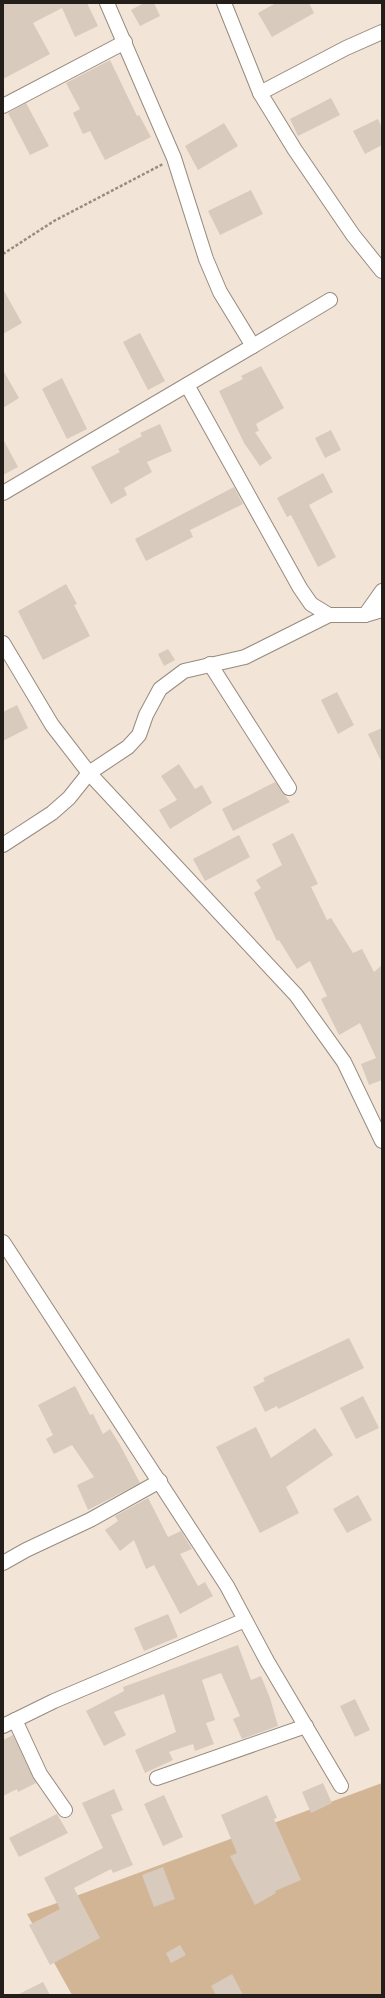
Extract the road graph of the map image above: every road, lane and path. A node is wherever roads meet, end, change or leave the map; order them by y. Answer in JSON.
{"nodes":[{"id":1,"x":107,"y":3,"type":"edge"},
{"id":2,"x":224,"y":3,"type":"edge"},
{"id":3,"x":382,"y":32,"type":"edge"},
{"id":4,"x":125,"y":42,"type":"junction"},
{"id":5,"x":260,"y":93,"type":"junction"},
{"id":6,"x":3,"y":106,"type":"edge"},
{"id":7,"x":174,"y":158,"type":"junction"},
{"id":8,"x":3,"y":254,"type":"edge"},
{"id":9,"x":382,"y":271,"type":"edge"},
{"id":10,"x":330,"y":300,"type":"dead end"},
{"id":11,"x":253,"y":346,"type":"junction"},
{"id":12,"x":187,"y":385,"type":"junction"},
{"id":13,"x":3,"y":493,"type":"edge"},
{"id":14,"x":382,"y":591,"type":"edge"},
{"id":15,"x":382,"y":610,"type":"edge"},
{"id":16,"x":330,"y":615,"type":"junction"},
{"id":17,"x":365,"y":615,"type":"junction"},
{"id":18,"x":3,"y":643,"type":"edge"},
{"id":19,"x":210,"y":664,"type":"junction"},
{"id":20,"x":88,"y":773,"type":"junction"},
{"id":21,"x":289,"y":788,"type":"dead end"},
{"id":22,"x":3,"y":845,"type":"edge"},
{"id":23,"x":382,"y":1141,"type":"edge"},
{"id":24,"x":3,"y":1242,"type":"edge"},
{"id":25,"x":160,"y":1481,"type":"junction"},
{"id":26,"x":3,"y":1563,"type":"edge"},
{"id":27,"x":244,"y":1620,"type":"junction"},
{"id":28,"x":9,"y":1723,"type":"edge"},
{"id":29,"x":306,"y":1726,"type":"junction"},
{"id":30,"x":157,"y":1778,"type":"dead end"},
{"id":31,"x":341,"y":1786,"type":"dead end"},
{"id":32,"x":65,"y":1810,"type":"dead end"}],
"edges":[{"from":1,"to":4,"type":"street"},
{"from":2,"to":5,"type":"street"},
{"from":3,"to":5,"type":"street"},
{"from":4,"to":6,"type":"street"},
{"from":4,"to":7,"type":"street"},
{"from":5,"to":9,"type":"street"},
{"from":7,"to":8,"type":"path"},
{"from":7,"to":11,"type":"street"},
{"from":10,"to":11,"type":"street"},
{"from":11,"to":12,"type":"street"},
{"from":12,"to":13,"type":"street"},
{"from":12,"to":16,"type":"street"},
{"from":14,"to":17,"type":"street"},
{"from":15,"to":17,"type":"street"},
{"from":16,"to":17,"type":"street"},
{"from":16,"to":19,"type":"street"},
{"from":18,"to":20,"type":"street"},
{"from":19,"to":20,"type":"street"},
{"from":19,"to":21,"type":"street"},
{"from":20,"to":22,"type":"street"},
{"from":20,"to":23,"type":"street"},
{"from":24,"to":25,"type":"street"},
{"from":25,"to":26,"type":"street"},
{"from":25,"to":27,"type":"street"},
{"from":27,"to":28,"type":"street"},
{"from":27,"to":29,"type":"street"},
{"from":28,"to":32,"type":"street"},
{"from":29,"to":30,"type":"street"},
{"from":29,"to":31,"type":"street"}]}
